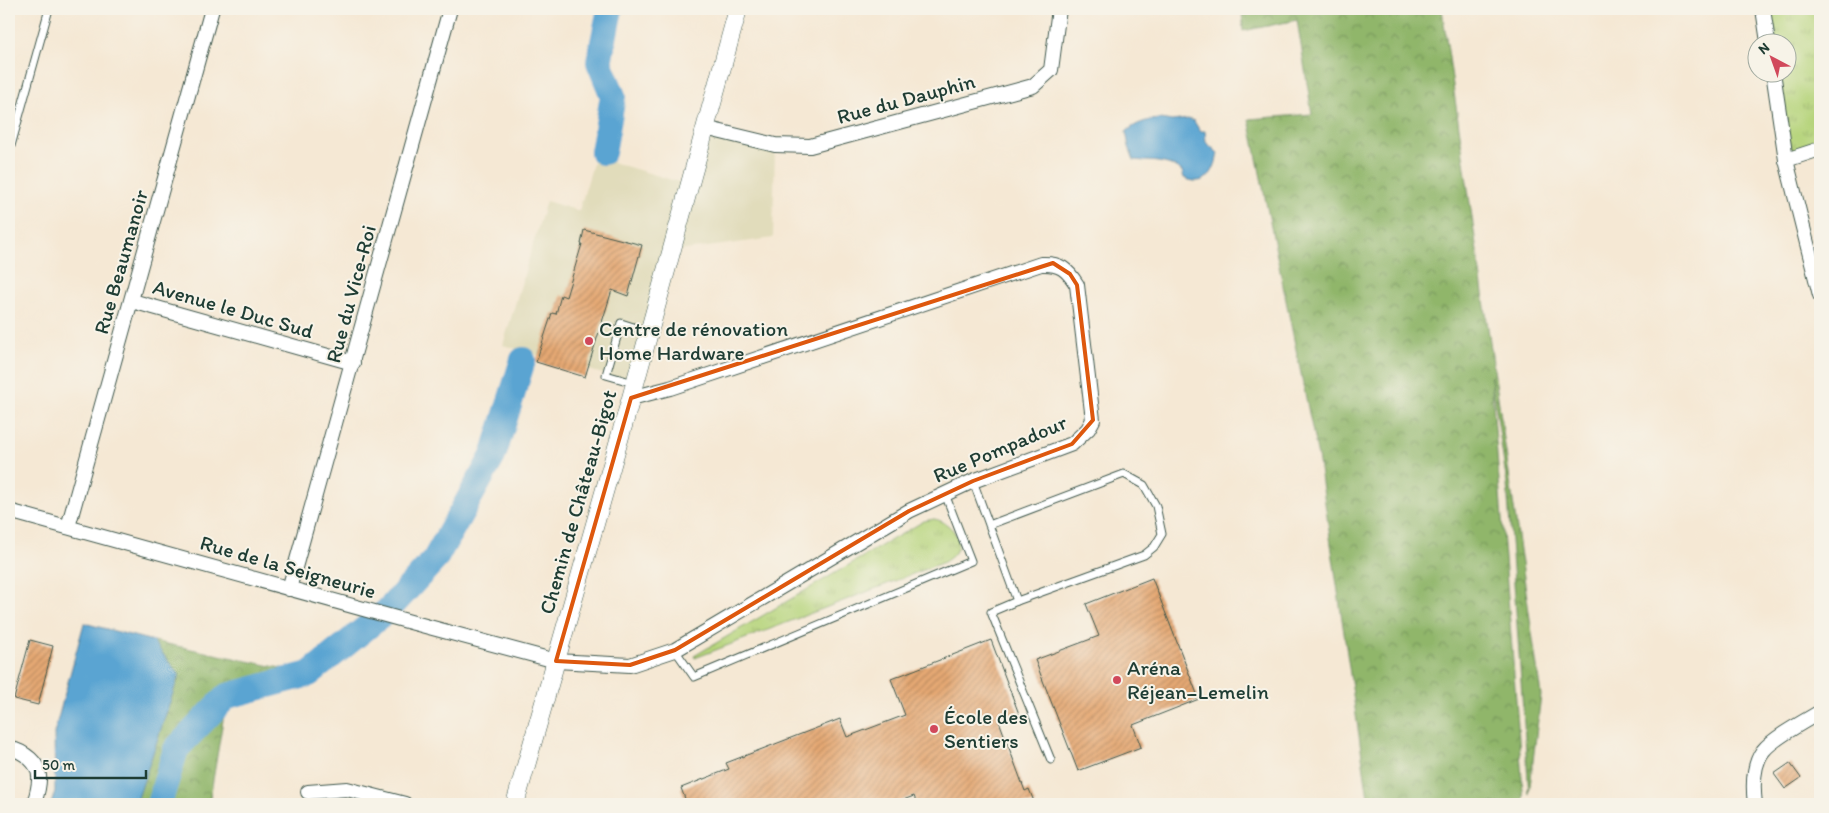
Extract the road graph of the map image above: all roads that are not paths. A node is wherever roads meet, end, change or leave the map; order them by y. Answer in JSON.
{"nodes":[{"id":1,"x":49,"y":9,"type":"edge"},
{"id":2,"x":212,"y":9,"type":"edge"},
{"id":3,"x":450,"y":9,"type":"edge"},
{"id":4,"x":738,"y":9,"type":"edge"},
{"id":5,"x":1059,"y":9,"type":"edge"},
{"id":6,"x":1763,"y":9,"type":"edge"},
{"id":7,"x":1766,"y":32,"type":"edge"},
{"id":8,"x":1774,"y":82,"type":"edge"},
{"id":9,"x":705,"y":128,"type":"junction"},
{"id":10,"x":1820,"y":149,"type":"edge"},
{"id":11,"x":9,"y":153,"type":"edge"},
{"id":12,"x":1786,"y":160,"type":"junction"},
{"id":13,"x":1820,"y":295,"type":"edge"},
{"id":14,"x":132,"y":300,"type":"junction"},
{"id":15,"x":650,"y":332,"type":"junction"},
{"id":16,"x":353,"y":363,"type":"junction"},
{"id":17,"x":633,"y":391,"type":"junction"},
{"id":18,"x":973,"y":481,"type":"junction"},
{"id":19,"x":944,"y":494,"type":"junction"},
{"id":20,"x":9,"y":511,"type":"edge"},
{"id":21,"x":989,"y":525,"type":"junction"},
{"id":22,"x":68,"y":527,"type":"junction"},
{"id":23,"x":289,"y":589,"type":"junction"},
{"id":24,"x":1017,"y":601,"type":"junction"},
{"id":25,"x":675,"y":650,"type":"junction"},
{"id":26,"x":556,"y":661,"type":"junction"},
{"id":27,"x":1820,"y":712,"type":"edge"},
{"id":28,"x":9,"y":748,"type":"edge"},
{"id":29,"x":1050,"y":760,"type":"dead end"},
{"id":30,"x":308,"y":792,"type":"dead end"},
{"id":31,"x":34,"y":804,"type":"edge"},
{"id":32,"x":405,"y":804,"type":"edge"},
{"id":33,"x":515,"y":804,"type":"edge"},
{"id":34,"x":1755,"y":804,"type":"edge"}],
"edges":[{"from":1,"to":11,"type":"lane"},
{"from":2,"to":14,"type":"street","name":"Rue Beaumanoir"},
{"from":3,"to":16,"type":"street","name":"Rue du Vice-Roi"},
{"from":4,"to":9,"type":"street","name":"Chemin de Château-Bigot"},
{"from":5,"to":9,"type":"street","name":"Rue du Dauphin"},
{"from":6,"to":7,"type":"street"},
{"from":8,"to":12,"type":"street"},
{"from":9,"to":15,"type":"street","name":"Chemin de Château-Bigot"},
{"from":10,"to":12,"type":"street"},
{"from":12,"to":13,"type":"street"},
{"from":14,"to":16,"type":"street","name":"Avenue le Duc Sud"},
{"from":14,"to":22,"type":"street","name":"Rue Beaumanoir"},
{"from":15,"to":17,"type":"street","name":"Chemin de Château-Bigot"},
{"from":15,"to":17,"type":"lane"},
{"from":16,"to":23,"type":"street","name":"Rue du Vice-Roi"},
{"from":17,"to":18,"type":"street","name":"Rue Pompadour"},
{"from":17,"to":26,"type":"street","name":"Chemin de Château-Bigot"},
{"from":18,"to":19,"type":"street","name":"Rue Pompadour"},
{"from":18,"to":21,"type":"lane"},
{"from":19,"to":25,"type":"street","name":"Rue Pompadour"},
{"from":19,"to":25,"type":"lane"},
{"from":20,"to":22,"type":"street","name":"Rue de la Seigneurie"},
{"from":21,"to":24,"type":"lane"},
{"from":21,"to":24,"type":"lane"},
{"from":22,"to":23,"type":"street","name":"Rue de la Seigneurie"},
{"from":23,"to":26,"type":"street","name":"Rue de la Seigneurie"},
{"from":24,"to":29,"type":"lane"},
{"from":25,"to":26,"type":"street","name":"Rue Pompadour"},
{"from":26,"to":33,"type":"street","name":"Chemin de Château-Bigot"},
{"from":27,"to":34,"type":"street"},
{"from":28,"to":31,"type":"street"},
{"from":30,"to":32,"type":"street"}]}
